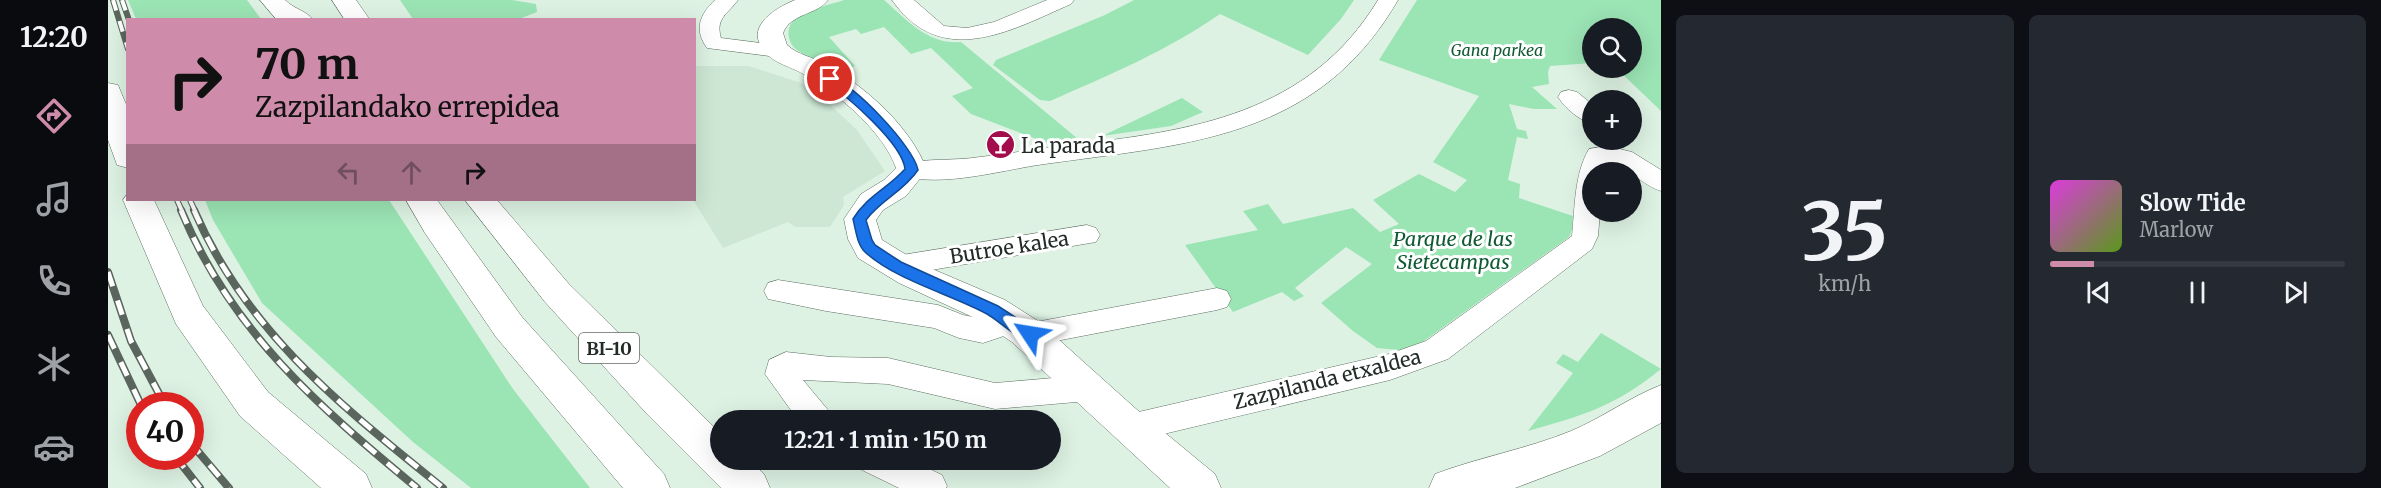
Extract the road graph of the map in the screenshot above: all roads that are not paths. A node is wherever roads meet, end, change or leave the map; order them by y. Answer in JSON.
{"nodes":[{"id":1,"x":272,"y":0,"type":"edge"},
{"id":2,"x":300,"y":0,"type":"edge"},
{"id":3,"x":344,"y":0,"type":"edge"},
{"id":4,"x":372,"y":0,"type":"edge"},
{"id":5,"x":728,"y":0,"type":"edge"},
{"id":6,"x":816,"y":0,"type":"edge"},
{"id":7,"x":902,"y":0,"type":"edge"},
{"id":8,"x":1064,"y":0,"type":"edge"},
{"id":9,"x":1388,"y":0,"type":"edge"},
{"id":10,"x":296,"y":18,"type":"edge"},
{"id":11,"x":314,"y":18,"type":"edge"},
{"id":12,"x":357,"y":18,"type":"edge"},
{"id":13,"x":382,"y":18,"type":"edge"},
{"id":14,"x":777,"y":51,"type":"junction"},
{"id":15,"x":108,"y":91,"type":"edge"},
{"id":16,"x":1569,"y":97,"type":"dead end"},
{"id":17,"x":1582,"y":108,"type":"edge"},
{"id":18,"x":1638,"y":150,"type":"edge"},
{"id":19,"x":126,"y":151,"type":"edge"},
{"id":20,"x":1661,"y":166,"type":"edge"},
{"id":21,"x":912,"y":170,"type":"junction"},
{"id":22,"x":1661,"y":183,"type":"edge"},
{"id":23,"x":140,"y":201,"type":"edge"},
{"id":24,"x":422,"y":201,"type":"edge"},
{"id":25,"x":481,"y":201,"type":"edge"},
{"id":26,"x":1088,"y":235,"type":"dead end"},
{"id":27,"x":896,"y":266,"type":"junction"},
{"id":28,"x":778,"y":291,"type":"dead end"},
{"id":29,"x":1217,"y":300,"type":"dead end"},
{"id":30,"x":1020,"y":328,"type":"junction"},
{"id":31,"x":1088,"y":388,"type":"junction"},
{"id":32,"x":1661,"y":402,"type":"edge"},
{"id":33,"x":809,"y":410,"type":"edge"},
{"id":34,"x":1130,"y":428,"type":"junction"},
{"id":35,"x":897,"y":470,"type":"edge"},
{"id":36,"x":930,"y":486,"type":"dead end"},
{"id":37,"x":351,"y":488,"type":"edge"},
{"id":38,"x":649,"y":488,"type":"edge"},
{"id":39,"x":749,"y":488,"type":"edge"},
{"id":40,"x":1200,"y":488,"type":"edge"},
{"id":41,"x":1450,"y":488,"type":"edge"}],
"edges":[{"from":1,"to":10,"type":"main road"},
{"from":2,"to":11,"type":"main road"},
{"from":3,"to":12,"type":"main road"},
{"from":4,"to":13,"type":"main road"},
{"from":5,"to":14,"type":"street"},
{"from":6,"to":14,"type":"main road"},
{"from":7,"to":8,"type":"street"},
{"from":9,"to":21,"type":"street"},
{"from":14,"to":21,"type":"main road"},
{"from":15,"to":19,"type":"main road"},
{"from":16,"to":17,"type":"street"},
{"from":18,"to":20,"type":"street"},
{"from":21,"to":27,"type":"main road"},
{"from":22,"to":34,"type":"street","name":"Zazpilanda etxaldea"},
{"from":23,"to":37,"type":"main road"},
{"from":24,"to":38,"type":"main road"},
{"from":25,"to":39,"type":"main road","number":"BI-10"},
{"from":26,"to":27,"type":"street","name":"Butroe kalea"},
{"from":27,"to":30,"type":"main road"},
{"from":28,"to":30,"type":"street"},
{"from":29,"to":30,"type":"street"},
{"from":30,"to":31,"type":"main road"},
{"from":31,"to":33,"type":"street"},
{"from":31,"to":34,"type":"main road"},
{"from":32,"to":41,"type":"main road"},
{"from":34,"to":40,"type":"main road"},
{"from":35,"to":36,"type":"street"}]}
